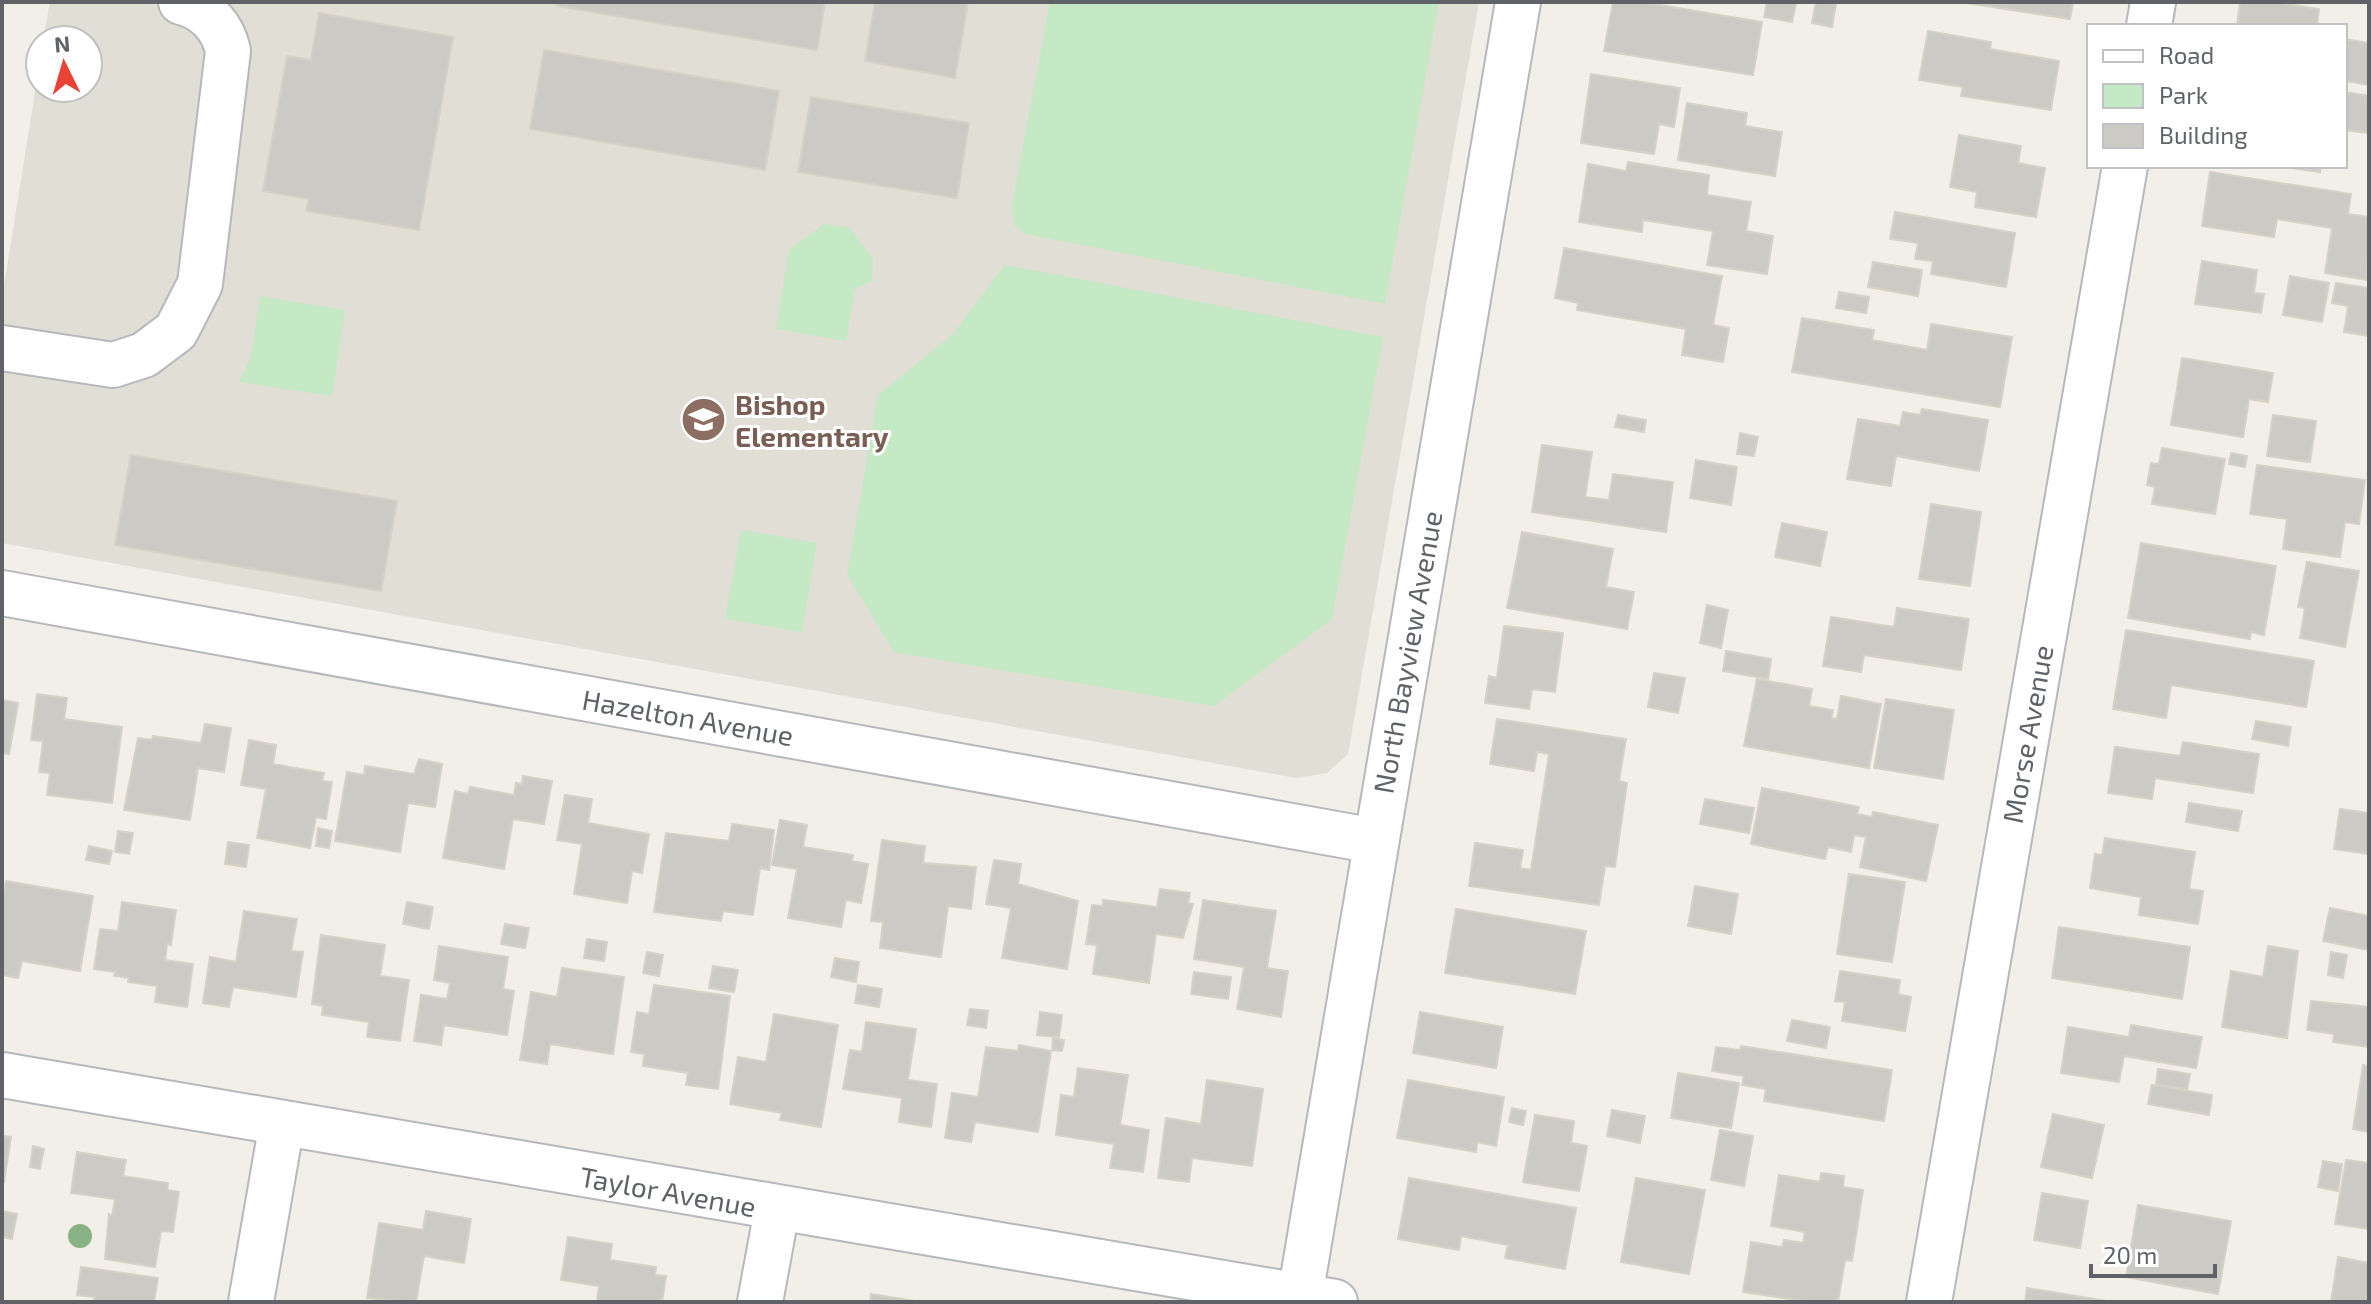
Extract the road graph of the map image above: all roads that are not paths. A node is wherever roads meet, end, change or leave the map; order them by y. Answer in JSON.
{"nodes":[{"id":1,"x":181,"y":2,"type":"edge"},
{"id":2,"x":1518,"y":2,"type":"edge"},
{"id":3,"x":2153,"y":2,"type":"edge"},
{"id":4,"x":2149,"y":24,"type":"edge"},
{"id":5,"x":2125,"y":168,"type":"edge"},
{"id":6,"x":2,"y":348,"type":"edge"},
{"id":7,"x":2,"y":593,"type":"edge"},
{"id":8,"x":1375,"y":841,"type":"junction"},
{"id":9,"x":2,"y":1075,"type":"edge"},
{"id":10,"x":282,"y":1123,"type":"junction"},
{"id":11,"x":777,"y":1210,"type":"junction"},
{"id":12,"x":1311,"y":1300,"type":"edge"},
{"id":13,"x":251,"y":1302,"type":"edge"},
{"id":14,"x":760,"y":1302,"type":"edge"},
{"id":15,"x":1929,"y":1302,"type":"edge"}],
"edges":[{"from":1,"to":6,"type":"street"},
{"from":2,"to":8,"type":"street","name":"North Bayview Avenue"},
{"from":3,"to":4,"type":"street"},
{"from":5,"to":15,"type":"street","name":"Morse Avenue"},
{"from":7,"to":8,"type":"street","name":"Hazelton Avenue"},
{"from":8,"to":12,"type":"street","name":"North Bayview Avenue"},
{"from":9,"to":10,"type":"street","name":"Taylor Avenue"},
{"from":10,"to":11,"type":"street","name":"Taylor Avenue"},
{"from":10,"to":13,"type":"street"},
{"from":11,"to":12,"type":"street","name":"Taylor Avenue"},
{"from":11,"to":14,"type":"street"}]}
